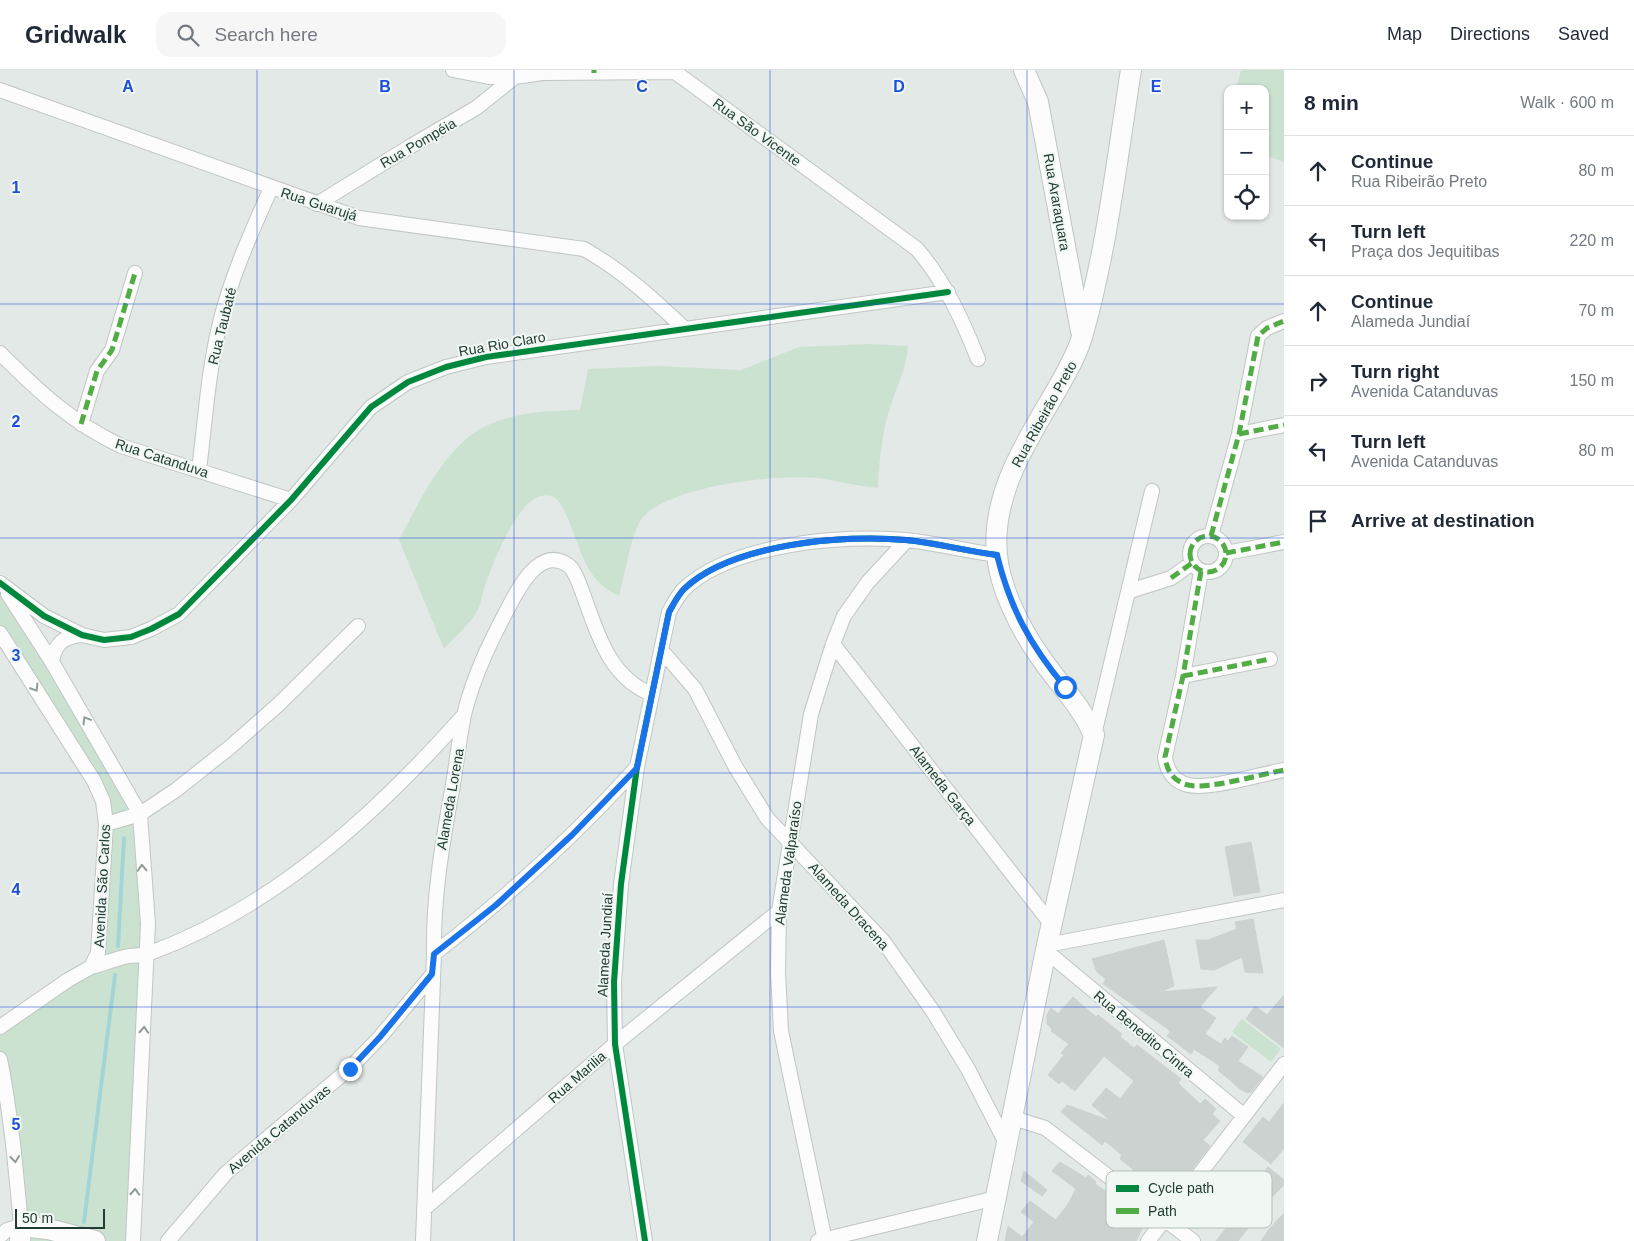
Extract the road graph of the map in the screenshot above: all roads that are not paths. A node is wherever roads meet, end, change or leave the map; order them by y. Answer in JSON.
{"nodes":[{"id":1,"x":453,"y":70,"type":"edge"},
{"id":2,"x":1024,"y":70,"type":"edge"},
{"id":3,"x":1131,"y":70,"type":"edge"},
{"id":4,"x":594,"y":71,"type":"edge"},
{"id":5,"x":674,"y":71,"type":"edge"},
{"id":6,"x":515,"y":77,"type":"junction"},
{"id":7,"x":0,"y":90,"type":"edge"},
{"id":8,"x":271,"y":188,"type":"junction"},
{"id":9,"x":317,"y":204,"type":"junction"},
{"id":10,"x":135,"y":273,"type":"dead end"},
{"id":11,"x":948,"y":292,"type":"junction"},
{"id":12,"x":1284,"y":321,"type":"edge"},
{"id":13,"x":685,"y":329,"type":"junction"},
{"id":14,"x":1082,"y":338,"type":"junction"},
{"id":15,"x":0,"y":353,"type":"edge"},
{"id":16,"x":978,"y":358,"type":"dead end"},
{"id":17,"x":81,"y":424,"type":"junction"},
{"id":18,"x":1284,"y":425,"type":"edge"},
{"id":19,"x":1239,"y":434,"type":"junction"},
{"id":20,"x":199,"y":470,"type":"junction"},
{"id":21,"x":1152,"y":491,"type":"dead end"},
{"id":22,"x":291,"y":500,"type":"junction"},
{"id":23,"x":1212,"y":536,"type":"junction"},
{"id":24,"x":908,"y":540,"type":"junction"},
{"id":25,"x":1284,"y":542,"type":"edge"},
{"id":26,"x":1226,"y":553,"type":"junction"},
{"id":27,"x":997,"y":555,"type":"junction"},
{"id":28,"x":1196,"y":567,"type":"junction"},
{"id":29,"x":2,"y":584,"type":"edge"},
{"id":30,"x":1130,"y":591,"type":"junction"},
{"id":31,"x":358,"y":626,"type":"dead end"},
{"id":32,"x":0,"y":632,"type":"edge"},
{"id":33,"x":82,"y":635,"type":"junction"},
{"id":34,"x":833,"y":644,"type":"junction"},
{"id":35,"x":662,"y":652,"type":"junction"},
{"id":36,"x":1270,"y":659,"type":"dead end"},
{"id":37,"x":52,"y":662,"type":"junction"},
{"id":38,"x":1183,"y":676,"type":"junction"},
{"id":39,"x":651,"y":694,"type":"junction"},
{"id":40,"x":464,"y":714,"type":"junction"},
{"id":41,"x":1094,"y":735,"type":"junction"},
{"id":42,"x":637,"y":768,"type":"junction"},
{"id":43,"x":1284,"y":770,"type":"edge"},
{"id":44,"x":140,"y":814,"type":"junction"},
{"id":45,"x":106,"y":824,"type":"junction"},
{"id":46,"x":790,"y":842,"type":"junction"},
{"id":47,"x":1284,"y":900,"type":"edge"},
{"id":48,"x":780,"y":911,"type":"junction"},
{"id":49,"x":1052,"y":925,"type":"junction"},
{"id":50,"x":1047,"y":948,"type":"junction"},
{"id":51,"x":148,"y":954,"type":"junction"},
{"id":52,"x":434,"y":954,"type":"junction"},
{"id":53,"x":91,"y":967,"type":"junction"},
{"id":54,"x":432,"y":974,"type":"junction"},
{"id":55,"x":0,"y":1027,"type":"edge"},
{"id":56,"x":615,"y":1044,"type":"junction"},
{"id":57,"x":0,"y":1059,"type":"edge"},
{"id":58,"x":1284,"y":1064,"type":"edge"},
{"id":59,"x":1243,"y":1115,"type":"junction"},
{"id":60,"x":1013,"y":1118,"type":"junction"},
{"id":61,"x":1007,"y":1145,"type":"junction"},
{"id":62,"x":1201,"y":1171,"type":"edge"},
{"id":63,"x":1106,"y":1174,"type":"edge"},
{"id":64,"x":996,"y":1198,"type":"junction"},
{"id":65,"x":424,"y":1209,"type":"junction"},
{"id":66,"x":1158,"y":1228,"type":"edge"},
{"id":67,"x":1176,"y":1228,"type":"edge"},
{"id":68,"x":20,"y":1234,"type":"edge"},
{"id":69,"x":0,"y":1236,"type":"edge"},
{"id":70,"x":823,"y":1240,"type":"edge"},
{"id":71,"x":95,"y":1241,"type":"edge"},
{"id":72,"x":133,"y":1241,"type":"edge"},
{"id":73,"x":168,"y":1241,"type":"edge"},
{"id":74,"x":423,"y":1241,"type":"edge"},
{"id":75,"x":645,"y":1241,"type":"edge"},
{"id":76,"x":987,"y":1241,"type":"edge"},
{"id":77,"x":1148,"y":1241,"type":"edge"},
{"id":78,"x":1193,"y":1241,"type":"edge"}],
"edges":[{"from":1,"to":6,"type":"street","name":"Rua São Vicente"},
{"from":2,"to":14,"type":"main road","name":"Rua Araraquara"},
{"from":3,"to":14,"type":"main road","name":"Rua Ribeirão Preto"},
{"from":4,"to":5,"type":"street","name":"Rua São Vicente"},
{"from":4,"to":6,"type":"street","name":"Rua São Vicente"},
{"from":5,"to":11,"type":"street","name":"Rua São Vicente"},
{"from":6,"to":9,"type":"street","name":"Rua Pompéia"},
{"from":7,"to":8,"type":"street","name":"Rua Guarujá"},
{"from":8,"to":9,"type":"street","name":"Rua Guarujá"},
{"from":8,"to":20,"type":"street","name":"Rua Taubaté"},
{"from":9,"to":13,"type":"street","name":"Rua Guarujá"},
{"from":10,"to":17,"type":"street"},
{"from":11,"to":13,"type":"street","name":"Rua Rio Claro"},
{"from":11,"to":16,"type":"street","name":"Rua São Vicente"},
{"from":12,"to":19,"type":"street"},
{"from":13,"to":22,"type":"street","name":"Rua Rio Claro"},
{"from":14,"to":27,"type":"main road","name":"Rua Ribeirão Preto"},
{"from":15,"to":17,"type":"street","name":"Rua Catanduva"},
{"from":17,"to":20,"type":"street","name":"Rua Catanduva"},
{"from":18,"to":19,"type":"street"},
{"from":19,"to":23,"type":"street"},
{"from":20,"to":22,"type":"street","name":"Rua Catanduva"},
{"from":21,"to":30,"type":"street"},
{"from":22,"to":33,"type":"street","name":"Rua Rio Claro"},
{"from":23,"to":26,"type":"street"},
{"from":23,"to":28,"type":"street"},
{"from":24,"to":27,"type":"street","name":"Alameda Jundiaí"},
{"from":24,"to":34,"type":"street","name":"Alameda Valparaíso"},
{"from":24,"to":35,"type":"street","name":"Alameda Jundiaí"},
{"from":25,"to":26,"type":"street"},
{"from":26,"to":28,"type":"street"},
{"from":27,"to":41,"type":"main road","name":"Rua Ribeirão Preto"},
{"from":28,"to":30,"type":"street"},
{"from":28,"to":38,"type":"street"},
{"from":29,"to":33,"type":"street","name":"Rua Rio Claro"},
{"from":29,"to":37,"type":"street"},
{"from":30,"to":41,"type":"street"},
{"from":31,"to":44,"type":"street"},
{"from":32,"to":45,"type":"street","name":"Avenida São Carlos","one_way":true},
{"from":33,"to":37,"type":"street"},
{"from":34,"to":46,"type":"street","name":"Alameda Valparaíso"},
{"from":34,"to":49,"type":"street","name":"Alameda Garça"},
{"from":35,"to":39,"type":"street","name":"Alameda Jundiaí"},
{"from":35,"to":46,"type":"street","name":"Alameda Dracena"},
{"from":36,"to":38,"type":"street"},
{"from":44,"to":37,"type":"street","one_way":true},
{"from":38,"to":43,"type":"street"},
{"from":39,"to":40,"type":"street","name":"Alameda Lorena"},
{"from":39,"to":42,"type":"street","name":"Alameda Jundiaí"},
{"from":40,"to":51,"type":"street"},
{"from":40,"to":52,"type":"street","name":"Alameda Lorena"},
{"from":41,"to":49,"type":"main road"},
{"from":42,"to":52,"type":"street"},
{"from":42,"to":56,"type":"street","name":"Alameda Jundiaí"},
{"from":44,"to":45,"type":"street"},
{"from":51,"to":44,"type":"street","one_way":true},
{"from":45,"to":53,"type":"street","name":"Avenida São Carlos"},
{"from":46,"to":48,"type":"street","name":"Alameda Valparaíso"},
{"from":46,"to":61,"type":"street","name":"Alameda Dracena"},
{"from":47,"to":50,"type":"street"},
{"from":48,"to":56,"type":"street","name":"Rua Marilia"},
{"from":48,"to":70,"type":"street","name":"Alameda Valparaíso"},
{"from":49,"to":50,"type":"main road"},
{"from":50,"to":59,"type":"street","name":"Rua Benedito Cintra"},
{"from":50,"to":60,"type":"main road"},
{"from":51,"to":53,"type":"street"},
{"from":72,"to":51,"type":"street","one_way":true},
{"from":52,"to":54,"type":"street","name":"Alameda Lorena"},
{"from":53,"to":55,"type":"street","name":"Avenida São Carlos"},
{"from":54,"to":65,"type":"street","name":"Alameda Lorena"},
{"from":54,"to":73,"type":"street","name":"Avenida Catanduvas"},
{"from":56,"to":65,"type":"street","name":"Rua Marilia"},
{"from":56,"to":75,"type":"street","name":"Alameda Jundiaí"},
{"from":57,"to":68,"type":"street","one_way":true},
{"from":58,"to":59,"type":"street"},
{"from":59,"to":62,"type":"street"},
{"from":60,"to":61,"type":"main road"},
{"from":60,"to":63,"type":"street"},
{"from":61,"to":64,"type":"main road"},
{"from":64,"to":70,"type":"street"},
{"from":64,"to":76,"type":"main road"},
{"from":65,"to":74,"type":"street","name":"Alameda Lorena"},
{"from":66,"to":77,"type":"street"},
{"from":67,"to":78,"type":"street"},
{"from":68,"to":69,"type":"street"},
{"from":68,"to":71,"type":"main road"}]}
